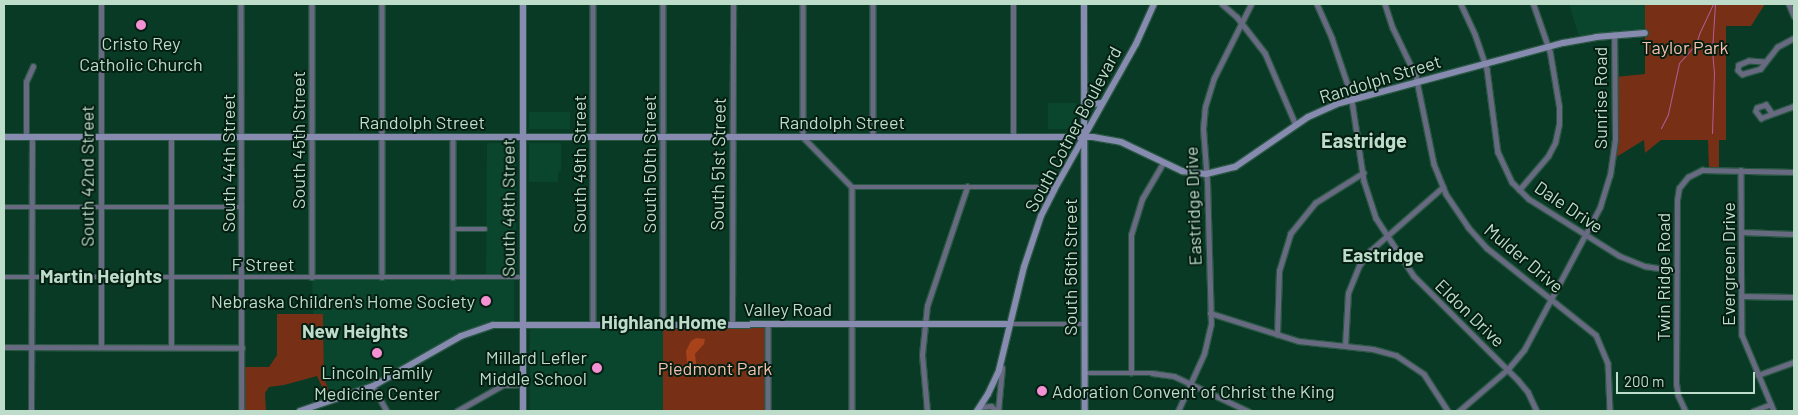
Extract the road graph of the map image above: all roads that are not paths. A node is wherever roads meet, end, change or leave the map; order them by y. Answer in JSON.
{"nodes":[{"id":1,"x":101,"y":4,"type":"edge"},
{"id":2,"x":242,"y":4,"type":"edge"},
{"id":3,"x":312,"y":4,"type":"edge"},
{"id":4,"x":382,"y":4,"type":"edge"},
{"id":5,"x":523,"y":4,"type":"edge"},
{"id":6,"x":592,"y":4,"type":"edge"},
{"id":7,"x":663,"y":4,"type":"edge"},
{"id":8,"x":733,"y":4,"type":"edge"},
{"id":9,"x":803,"y":4,"type":"edge"},
{"id":10,"x":873,"y":4,"type":"edge"},
{"id":11,"x":1014,"y":4,"type":"edge"},
{"id":12,"x":1084,"y":4,"type":"edge"},
{"id":13,"x":1154,"y":4,"type":"edge"},
{"id":14,"x":1222,"y":4,"type":"edge"},
{"id":15,"x":1251,"y":4,"type":"edge"},
{"id":16,"x":1316,"y":4,"type":"edge"},
{"id":17,"x":1385,"y":4,"type":"edge"},
{"id":18,"x":1461,"y":4,"type":"edge"},
{"id":19,"x":1533,"y":4,"type":"edge"},
{"id":20,"x":1790,"y":4,"type":"edge"},
{"id":21,"x":1794,"y":16,"type":"edge"},
{"id":22,"x":1241,"y":22,"type":"junction"},
{"id":23,"x":1645,"y":33,"type":"dead end"},
{"id":24,"x":1614,"y":36,"type":"junction"},
{"id":25,"x":1794,"y":38,"type":"edge"},
{"id":26,"x":1548,"y":47,"type":"junction"},
{"id":27,"x":1764,"y":62,"type":"junction"},
{"id":28,"x":1485,"y":64,"type":"junction"},
{"id":29,"x":32,"y":66,"type":"dead end"},
{"id":30,"x":1418,"y":82,"type":"junction"},
{"id":31,"x":1353,"y":99,"type":"junction"},
{"id":32,"x":1084,"y":100,"type":"junction"},
{"id":33,"x":1102,"y":104,"type":"junction"},
{"id":34,"x":1794,"y":106,"type":"edge"},
{"id":35,"x":1772,"y":114,"type":"dead end"},
{"id":36,"x":1296,"y":125,"type":"junction"},
{"id":37,"x":4,"y":137,"type":"edge"},
{"id":38,"x":29,"y":137,"type":"junction"},
{"id":39,"x":102,"y":137,"type":"junction"},
{"id":40,"x":171,"y":137,"type":"junction"},
{"id":41,"x":242,"y":137,"type":"junction"},
{"id":42,"x":312,"y":137,"type":"junction"},
{"id":43,"x":382,"y":137,"type":"junction"},
{"id":44,"x":453,"y":137,"type":"junction"},
{"id":45,"x":523,"y":137,"type":"junction"},
{"id":46,"x":593,"y":137,"type":"junction"},
{"id":47,"x":663,"y":137,"type":"junction"},
{"id":48,"x":733,"y":137,"type":"junction"},
{"id":49,"x":803,"y":137,"type":"junction"},
{"id":50,"x":873,"y":137,"type":"junction"},
{"id":51,"x":1013,"y":137,"type":"junction"},
{"id":52,"x":1084,"y":137,"type":"junction"},
{"id":53,"x":1163,"y":163,"type":"junction"},
{"id":54,"x":1741,"y":170,"type":"junction"},
{"id":55,"x":1794,"y":172,"type":"edge"},
{"id":56,"x":1362,"y":173,"type":"junction"},
{"id":57,"x":1206,"y":174,"type":"junction"},
{"id":58,"x":852,"y":186,"type":"junction"},
{"id":59,"x":967,"y":186,"type":"junction"},
{"id":60,"x":1443,"y":187,"type":"junction"},
{"id":61,"x":1054,"y":190,"type":"junction"},
{"id":62,"x":1519,"y":190,"type":"junction"},
{"id":63,"x":4,"y":207,"type":"edge"},
{"id":64,"x":31,"y":207,"type":"junction"},
{"id":65,"x":102,"y":207,"type":"junction"},
{"id":66,"x":172,"y":207,"type":"junction"},
{"id":67,"x":242,"y":208,"type":"junction"},
{"id":68,"x":453,"y":229,"type":"junction"},
{"id":69,"x":485,"y":229,"type":"dead end"},
{"id":70,"x":1741,"y":232,"type":"junction"},
{"id":71,"x":1794,"y":234,"type":"edge"},
{"id":72,"x":1586,"y":235,"type":"junction"},
{"id":73,"x":1387,"y":236,"type":"junction"},
{"id":74,"x":1677,"y":270,"type":"junction"},
{"id":75,"x":4,"y":277,"type":"edge"},
{"id":76,"x":31,"y":277,"type":"junction"},
{"id":77,"x":242,"y":277,"type":"junction"},
{"id":78,"x":312,"y":277,"type":"junction"},
{"id":79,"x":382,"y":277,"type":"junction"},
{"id":80,"x":453,"y":277,"type":"junction"},
{"id":81,"x":523,"y":277,"type":"junction"},
{"id":82,"x":101,"y":278,"type":"junction"},
{"id":83,"x":171,"y":278,"type":"junction"},
{"id":84,"x":1741,"y":296,"type":"junction"},
{"id":85,"x":1794,"y":298,"type":"edge"},
{"id":86,"x":1552,"y":299,"type":"junction"},
{"id":87,"x":1210,"y":313,"type":"junction"},
{"id":88,"x":523,"y":324,"type":"junction"},
{"id":89,"x":593,"y":324,"type":"junction"},
{"id":90,"x":663,"y":324,"type":"junction"},
{"id":91,"x":732,"y":324,"type":"junction"},
{"id":92,"x":768,"y":324,"type":"junction"},
{"id":93,"x":852,"y":324,"type":"junction"},
{"id":94,"x":924,"y":324,"type":"junction"},
{"id":95,"x":1010,"y":324,"type":"junction"},
{"id":96,"x":1085,"y":324,"type":"junction"},
{"id":97,"x":1277,"y":335,"type":"junction"},
{"id":98,"x":1345,"y":346,"type":"junction"},
{"id":99,"x":4,"y":347,"type":"edge"},
{"id":100,"x":101,"y":347,"type":"junction"},
{"id":101,"x":31,"y":348,"type":"junction"},
{"id":102,"x":171,"y":348,"type":"junction"},
{"id":103,"x":242,"y":348,"type":"junction"},
{"id":104,"x":1001,"y":362,"type":"junction"},
{"id":105,"x":1794,"y":362,"type":"edge"},
{"id":106,"x":1508,"y":369,"type":"junction"},
{"id":107,"x":1085,"y":373,"type":"junction"},
{"id":108,"x":1131,"y":373,"type":"junction"},
{"id":109,"x":1758,"y":375,"type":"junction"},
{"id":110,"x":1190,"y":382,"type":"junction"},
{"id":111,"x":523,"y":384,"type":"junction"},
{"id":112,"x":373,"y":386,"type":"junction"},
{"id":113,"x":1771,"y":404,"type":"junction"},
{"id":114,"x":979,"y":409,"type":"edge"},
{"id":115,"x":31,"y":411,"type":"edge"},
{"id":116,"x":242,"y":411,"type":"edge"},
{"id":117,"x":300,"y":411,"type":"edge"},
{"id":118,"x":387,"y":411,"type":"edge"},
{"id":119,"x":457,"y":411,"type":"edge"},
{"id":120,"x":523,"y":411,"type":"edge"},
{"id":121,"x":768,"y":411,"type":"edge"},
{"id":122,"x":852,"y":411,"type":"edge"},
{"id":123,"x":926,"y":411,"type":"edge"},
{"id":124,"x":998,"y":411,"type":"edge"},
{"id":125,"x":1085,"y":411,"type":"edge"},
{"id":126,"x":1178,"y":411,"type":"edge"},
{"id":127,"x":1248,"y":411,"type":"edge"},
{"id":128,"x":1448,"y":411,"type":"edge"},
{"id":129,"x":1459,"y":411,"type":"edge"},
{"id":130,"x":1537,"y":411,"type":"edge"},
{"id":131,"x":1610,"y":411,"type":"edge"},
{"id":132,"x":1685,"y":411,"type":"edge"},
{"id":133,"x":1753,"y":411,"type":"edge"},
{"id":134,"x":1774,"y":411,"type":"edge"}],
"edges":[{"from":1,"to":39,"type":"street","name":"South 42nd Street"},
{"from":2,"to":41,"type":"street","name":"South 44th Street"},
{"from":3,"to":42,"type":"street","name":"South 45th Street"},
{"from":4,"to":43,"type":"street"},
{"from":5,"to":45,"type":"main road","name":"South 48th Street"},
{"from":6,"to":46,"type":"street","name":"South 49th Street"},
{"from":7,"to":47,"type":"street","name":"South 50th Street"},
{"from":8,"to":48,"type":"street","name":"South 51st Street"},
{"from":9,"to":49,"type":"street"},
{"from":10,"to":50,"type":"street"},
{"from":11,"to":51,"type":"street"},
{"from":12,"to":32,"type":"main road","name":"South 56th Street"},
{"from":13,"to":33,"type":"main road","name":"South Cotner Boulevard"},
{"from":14,"to":22,"type":"street"},
{"from":15,"to":22,"type":"street","name":"Eastridge Drive"},
{"from":16,"to":31,"type":"street","name":"Eldon Drive"},
{"from":17,"to":30,"type":"street","name":"Mulder Drive"},
{"from":18,"to":28,"type":"street","name":"Dale Drive"},
{"from":19,"to":26,"type":"street"},
{"from":20,"to":21,"type":"street"},
{"from":22,"to":36,"type":"street"},
{"from":22,"to":57,"type":"street","name":"Eastridge Drive"},
{"from":23,"to":24,"type":"main road","name":"Randolph Street"},
{"from":24,"to":26,"type":"main road","name":"Randolph Street"},
{"from":24,"to":72,"type":"street","name":"Sunrise Road"},
{"from":25,"to":27,"type":"street"},
{"from":26,"to":28,"type":"main road","name":"Randolph Street"},
{"from":26,"to":62,"type":"street"},
{"from":27,"to":27,"type":"street"},
{"from":28,"to":30,"type":"main road","name":"Randolph Street"},
{"from":28,"to":62,"type":"street","name":"Dale Drive"},
{"from":29,"to":38,"type":"street"},
{"from":30,"to":31,"type":"main road","name":"Randolph Street"},
{"from":30,"to":60,"type":"street","name":"Mulder Drive"},
{"from":31,"to":36,"type":"main road","name":"Randolph Street"},
{"from":31,"to":56,"type":"street","name":"Eldon Drive"},
{"from":32,"to":33,"type":"main road"},
{"from":32,"to":52,"type":"main road","name":"South 56th Street"},
{"from":33,"to":52,"type":"main road","name":"South Cotner Boulevard"},
{"from":34,"to":35,"type":"street"},
{"from":36,"to":57,"type":"main road","name":"Randolph Street"},
{"from":37,"to":38,"type":"main road","name":"Randolph Street"},
{"from":38,"to":39,"type":"main road","name":"Randolph Street"},
{"from":38,"to":64,"type":"street"},
{"from":39,"to":40,"type":"main road","name":"Randolph Street"},
{"from":39,"to":65,"type":"street","name":"South 42nd Street"},
{"from":40,"to":41,"type":"main road","name":"Randolph Street"},
{"from":40,"to":66,"type":"street"},
{"from":41,"to":42,"type":"main road","name":"Randolph Street"},
{"from":41,"to":67,"type":"street","name":"South 44th Street"},
{"from":42,"to":43,"type":"main road","name":"Randolph Street"},
{"from":42,"to":78,"type":"street","name":"South 45th Street"},
{"from":43,"to":44,"type":"main road","name":"Randolph Street"},
{"from":43,"to":79,"type":"street"},
{"from":44,"to":45,"type":"main road","name":"Randolph Street"},
{"from":44,"to":68,"type":"street"},
{"from":45,"to":46,"type":"main road","name":"Randolph Street"},
{"from":45,"to":81,"type":"main road","name":"South 48th Street"},
{"from":46,"to":47,"type":"main road","name":"Randolph Street"},
{"from":46,"to":89,"type":"street","name":"South 49th Street"},
{"from":47,"to":48,"type":"main road","name":"Randolph Street"},
{"from":47,"to":90,"type":"street","name":"South 50th Street"},
{"from":48,"to":49,"type":"main road","name":"Randolph Street"},
{"from":48,"to":91,"type":"street","name":"South 51st Street"},
{"from":49,"to":50,"type":"main road","name":"Randolph Street"},
{"from":49,"to":58,"type":"street"},
{"from":50,"to":51,"type":"main road","name":"Randolph Street"},
{"from":51,"to":52,"type":"main road","name":"Randolph Street"},
{"from":52,"to":53,"type":"main road","name":"Randolph Street"},
{"from":52,"to":61,"type":"main road","name":"South Cotner Boulevard"},
{"from":52,"to":96,"type":"main road","name":"South 56th Street"},
{"from":53,"to":57,"type":"main road","name":"Randolph Street"},
{"from":53,"to":108,"type":"street"},
{"from":54,"to":55,"type":"street"},
{"from":54,"to":70,"type":"street","name":"Evergreen Drive"},
{"from":54,"to":74,"type":"street","name":"Twin Ridge Road"},
{"from":56,"to":73,"type":"street","name":"Eldon Drive"},
{"from":56,"to":97,"type":"street"},
{"from":57,"to":87,"type":"street","name":"Eastridge Drive"},
{"from":58,"to":59,"type":"street"},
{"from":58,"to":93,"type":"street"},
{"from":59,"to":61,"type":"street"},
{"from":59,"to":94,"type":"street"},
{"from":60,"to":73,"type":"street"},
{"from":60,"to":86,"type":"street","name":"Mulder Drive"},
{"from":61,"to":95,"type":"main road","name":"South Cotner Boulevard"},
{"from":62,"to":72,"type":"street","name":"Dale Drive"},
{"from":63,"to":64,"type":"street"},
{"from":64,"to":65,"type":"street"},
{"from":64,"to":76,"type":"street"},
{"from":65,"to":66,"type":"street"},
{"from":65,"to":82,"type":"street","name":"South 42nd Street"},
{"from":66,"to":67,"type":"street"},
{"from":66,"to":83,"type":"street"},
{"from":67,"to":77,"type":"street","name":"South 44th Street"},
{"from":68,"to":69,"type":"street"},
{"from":68,"to":80,"type":"street"},
{"from":70,"to":71,"type":"street"},
{"from":70,"to":84,"type":"street","name":"Evergreen Drive"},
{"from":72,"to":74,"type":"street","name":"Dale Drive"},
{"from":72,"to":86,"type":"street","name":"Sunrise Road"},
{"from":73,"to":98,"type":"street"},
{"from":73,"to":106,"type":"street","name":"Eldon Drive"},
{"from":74,"to":132,"type":"street","name":"Twin Ridge Road"},
{"from":75,"to":76,"type":"street","name":"F Street"},
{"from":76,"to":82,"type":"street","name":"F Street"},
{"from":76,"to":101,"type":"street"},
{"from":77,"to":78,"type":"street","name":"F Street"},
{"from":77,"to":83,"type":"street","name":"F Street"},
{"from":77,"to":103,"type":"street","name":"South 44th Street"},
{"from":78,"to":79,"type":"street","name":"F Street"},
{"from":79,"to":80,"type":"street","name":"F Street"},
{"from":80,"to":81,"type":"street","name":"F Street"},
{"from":81,"to":88,"type":"main road","name":"South 48th Street"},
{"from":82,"to":83,"type":"street","name":"F Street"},
{"from":82,"to":100,"type":"street","name":"South 42nd Street"},
{"from":83,"to":102,"type":"street"},
{"from":84,"to":85,"type":"street"},
{"from":84,"to":109,"type":"street","name":"Evergreen Drive"},
{"from":86,"to":106,"type":"street","name":"Sunrise Road"},
{"from":86,"to":131,"type":"street","name":"Mulder Drive"},
{"from":87,"to":97,"type":"street"},
{"from":87,"to":110,"type":"street","name":"Eastridge Drive"},
{"from":88,"to":89,"type":"main road","name":"Valley Road"},
{"from":88,"to":111,"type":"main road","name":"South 48th Street"},
{"from":88,"to":112,"type":"main road","name":"Valley Road"},
{"from":89,"to":90,"type":"main road","name":"Valley Road"},
{"from":90,"to":91,"type":"main road","name":"Valley Road"},
{"from":91,"to":92,"type":"main road","name":"Valley Road"},
{"from":92,"to":93,"type":"main road","name":"Valley Road"},
{"from":92,"to":121,"type":"street"},
{"from":93,"to":94,"type":"main road","name":"Valley Road"},
{"from":93,"to":122,"type":"street"},
{"from":94,"to":95,"type":"main road","name":"Valley Road"},
{"from":94,"to":123,"type":"street"},
{"from":95,"to":96,"type":"street","name":"Valley Road"},
{"from":95,"to":104,"type":"main road","name":"South Cotner Boulevard"},
{"from":96,"to":107,"type":"main road","name":"South 56th Street"},
{"from":97,"to":98,"type":"street"},
{"from":98,"to":128,"type":"street"},
{"from":99,"to":101,"type":"street"},
{"from":100,"to":101,"type":"street"},
{"from":100,"to":102,"type":"street"},
{"from":101,"to":115,"type":"street"},
{"from":102,"to":103,"type":"street"},
{"from":103,"to":116,"type":"street","name":"South 44th Street"},
{"from":104,"to":114,"type":"main road","name":"South Cotner Boulevard"},
{"from":104,"to":124,"type":"street"},
{"from":105,"to":109,"type":"street"},
{"from":106,"to":129,"type":"street","name":"Sunrise Road"},
{"from":106,"to":130,"type":"street","name":"Eldon Drive"},
{"from":107,"to":108,"type":"street"},
{"from":107,"to":125,"type":"main road","name":"South 56th Street"},
{"from":108,"to":110,"type":"street"},
{"from":109,"to":113,"type":"street","name":"Evergreen Drive"},
{"from":110,"to":126,"type":"street","name":"Eastridge Drive"},
{"from":110,"to":127,"type":"street"},
{"from":111,"to":119,"type":"street"},
{"from":111,"to":120,"type":"main road","name":"South 48th Street"},
{"from":112,"to":117,"type":"main road","name":"Valley Road"},
{"from":112,"to":118,"type":"street"},
{"from":113,"to":133,"type":"street"},
{"from":113,"to":134,"type":"street","name":"Evergreen Drive"},
{"from":114,"to":124,"type":"street"}]}
